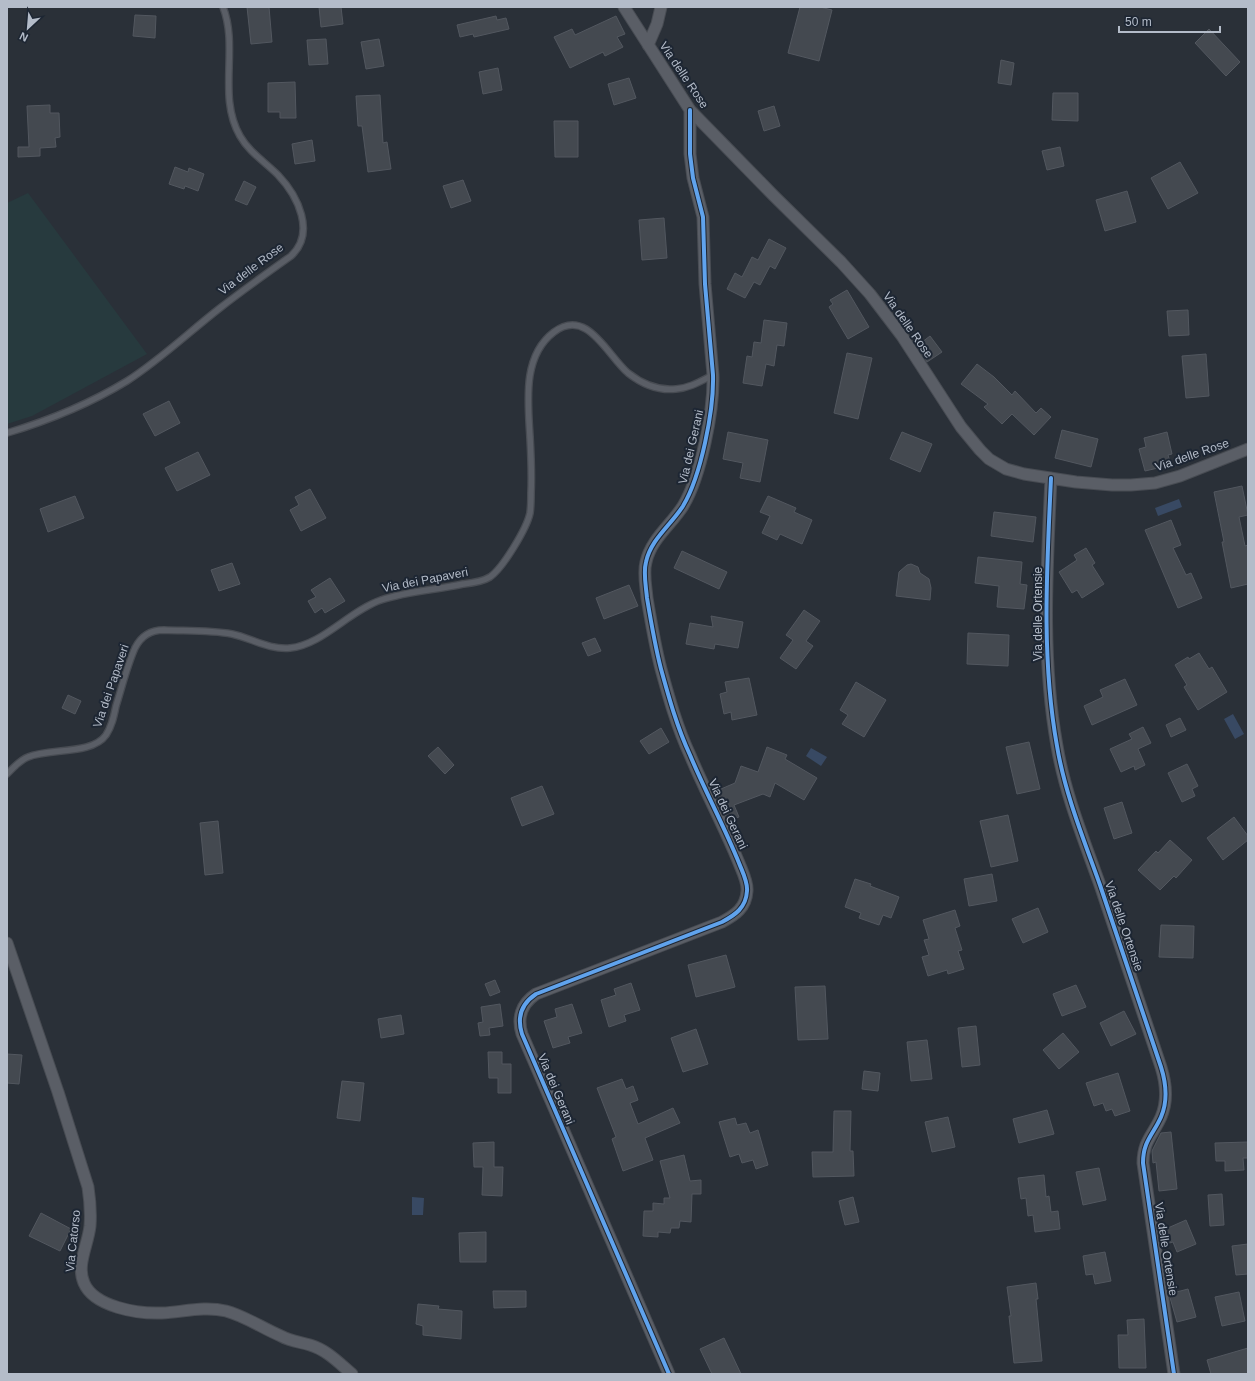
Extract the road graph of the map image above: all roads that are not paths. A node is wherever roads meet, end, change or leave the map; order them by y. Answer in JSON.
{"nodes":[{"id":1,"x":223,"y":7,"type":"edge"},
{"id":2,"x":624,"y":7,"type":"edge"},
{"id":3,"x":661,"y":7,"type":"edge"},
{"id":4,"x":648,"y":44,"type":"junction"},
{"id":5,"x":690,"y":110,"type":"junction"},
{"id":6,"x":713,"y":375,"type":"junction"},
{"id":7,"x":7,"y":433,"type":"edge"},
{"id":8,"x":1248,"y":449,"type":"edge"},
{"id":9,"x":1050,"y":478,"type":"junction"},
{"id":10,"x":7,"y":774,"type":"edge"},
{"id":11,"x":7,"y":943,"type":"edge"},
{"id":12,"x":352,"y":1374,"type":"edge"},
{"id":13,"x":669,"y":1374,"type":"edge"},
{"id":14,"x":1174,"y":1374,"type":"edge"}],
"edges":[{"from":1,"to":7,"type":"lane","name":"Via delle Rose"},
{"from":2,"to":4,"type":"street","name":"Via delle Rose"},
{"from":3,"to":4,"type":"street"},
{"from":4,"to":5,"type":"street","name":"Via delle Rose"},
{"from":5,"to":6,"type":"street","name":"Via dei Gerani"},
{"from":5,"to":9,"type":"street","name":"Via delle Rose"},
{"from":6,"to":10,"type":"lane","name":"Via dei Papaveri"},
{"from":6,"to":13,"type":"street","name":"Via dei Gerani"},
{"from":8,"to":9,"type":"street","name":"Via delle Rose"},
{"from":9,"to":14,"type":"street","name":"Via delle Ortensie"},
{"from":11,"to":12,"type":"street","name":"Via Catorso"}]}
